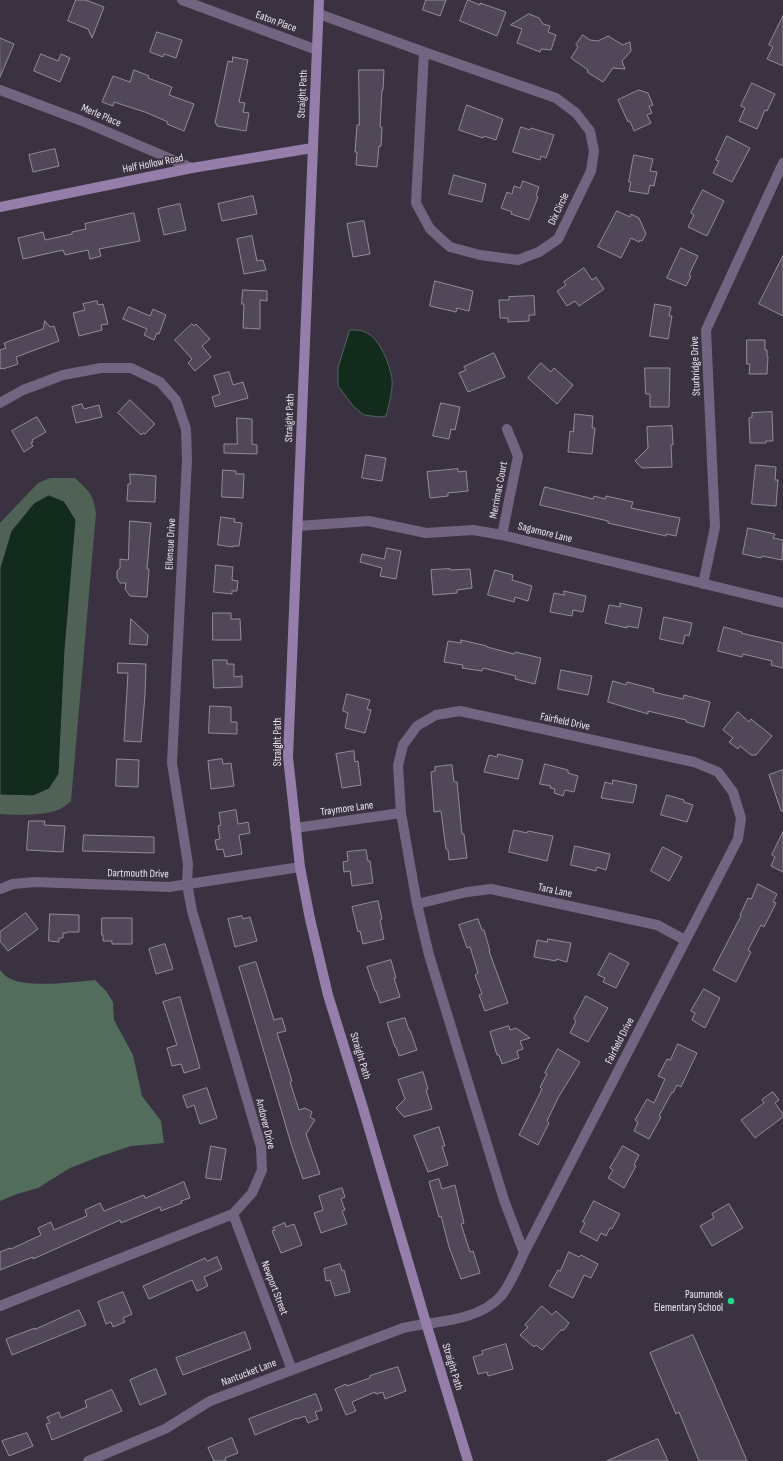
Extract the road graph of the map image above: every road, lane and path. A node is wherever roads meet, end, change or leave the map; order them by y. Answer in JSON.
{"nodes":[{"id":1,"x":182,"y":0,"type":"edge"},
{"id":2,"x":319,"y":0,"type":"edge"},
{"id":3,"x":319,"y":14,"type":"junction"},
{"id":4,"x":317,"y":50,"type":"junction"},
{"id":5,"x":424,"y":52,"type":"junction"},
{"id":6,"x":0,"y":90,"type":"edge"},
{"id":7,"x":312,"y":148,"type":"junction"},
{"id":8,"x":783,"y":163,"type":"edge"},
{"id":9,"x":192,"y":168,"type":"junction"},
{"id":10,"x":0,"y":207,"type":"edge"},
{"id":11,"x":0,"y":404,"type":"edge"},
{"id":12,"x":506,"y":429,"type":"dead end"},
{"id":13,"x":298,"y":526,"type":"junction"},
{"id":14,"x":502,"y":535,"type":"junction"},
{"id":15,"x":703,"y":584,"type":"junction"},
{"id":16,"x":783,"y":603,"type":"edge"},
{"id":17,"x":401,"y":813,"type":"junction"},
{"id":18,"x":296,"y":828,"type":"junction"},
{"id":19,"x":300,"y":867,"type":"junction"},
{"id":20,"x":187,"y":884,"type":"junction"},
{"id":21,"x":0,"y":889,"type":"edge"},
{"id":22,"x":417,"y":904,"type":"junction"},
{"id":23,"x":685,"y":940,"type":"junction"},
{"id":24,"x":233,"y":1214,"type":"junction"},
{"id":25,"x":524,"y":1253,"type":"junction"},
{"id":26,"x":0,"y":1306,"type":"edge"},
{"id":27,"x":426,"y":1323,"type":"junction"},
{"id":28,"x":292,"y":1370,"type":"junction"},
{"id":29,"x":88,"y":1461,"type":"edge"},
{"id":30,"x":468,"y":1461,"type":"edge"}],
"edges":[{"from":1,"to":4,"type":"street","name":"Eaton Place"},
{"from":2,"to":3,"type":"main road","name":"Straight Path"},
{"from":3,"to":4,"type":"main road","name":"Straight Path"},
{"from":3,"to":5,"type":"street","name":"Dix Circle"},
{"from":4,"to":7,"type":"main road","name":"Straight Path"},
{"from":5,"to":5,"type":"street","name":"Dix Circle"},
{"from":6,"to":9,"type":"street","name":"Merle Place"},
{"from":7,"to":9,"type":"main road","name":"Half Hollow Road"},
{"from":7,"to":13,"type":"main road","name":"Straight Path"},
{"from":8,"to":15,"type":"street","name":"Sturbridge Drive"},
{"from":9,"to":10,"type":"main road","name":"Half Hollow Road"},
{"from":11,"to":20,"type":"street","name":"Ellensue Drive"},
{"from":12,"to":14,"type":"street","name":"Merrimac Court"},
{"from":13,"to":14,"type":"street","name":"Sagamore Lane"},
{"from":13,"to":18,"type":"main road","name":"Straight Path"},
{"from":14,"to":15,"type":"street","name":"Sagamore Lane"},
{"from":15,"to":16,"type":"street","name":"Sagamore Lane"},
{"from":17,"to":18,"type":"street","name":"Traymore Lane"},
{"from":17,"to":22,"type":"street","name":"Fairfield Drive"},
{"from":17,"to":23,"type":"street","name":"Fairfield Drive"},
{"from":18,"to":19,"type":"main road","name":"Straight Path"},
{"from":19,"to":20,"type":"street","name":"Dartmouth Drive"},
{"from":19,"to":27,"type":"main road","name":"Straight Path"},
{"from":20,"to":21,"type":"street","name":"Dartmouth Drive"},
{"from":20,"to":24,"type":"street","name":"Andover Drive"},
{"from":22,"to":23,"type":"street","name":"Tara Lane"},
{"from":22,"to":25,"type":"street","name":"Fairfield Drive"},
{"from":23,"to":25,"type":"street","name":"Fairfield Drive"},
{"from":24,"to":26,"type":"street","name":"Andover Drive"},
{"from":24,"to":28,"type":"street","name":"Newport Street"},
{"from":25,"to":27,"type":"street","name":"Fairfield Drive"},
{"from":27,"to":28,"type":"street","name":"Nantucket Lane"},
{"from":27,"to":30,"type":"main road","name":"Straight Path"},
{"from":28,"to":29,"type":"street","name":"Nantucket Lane"}]}
